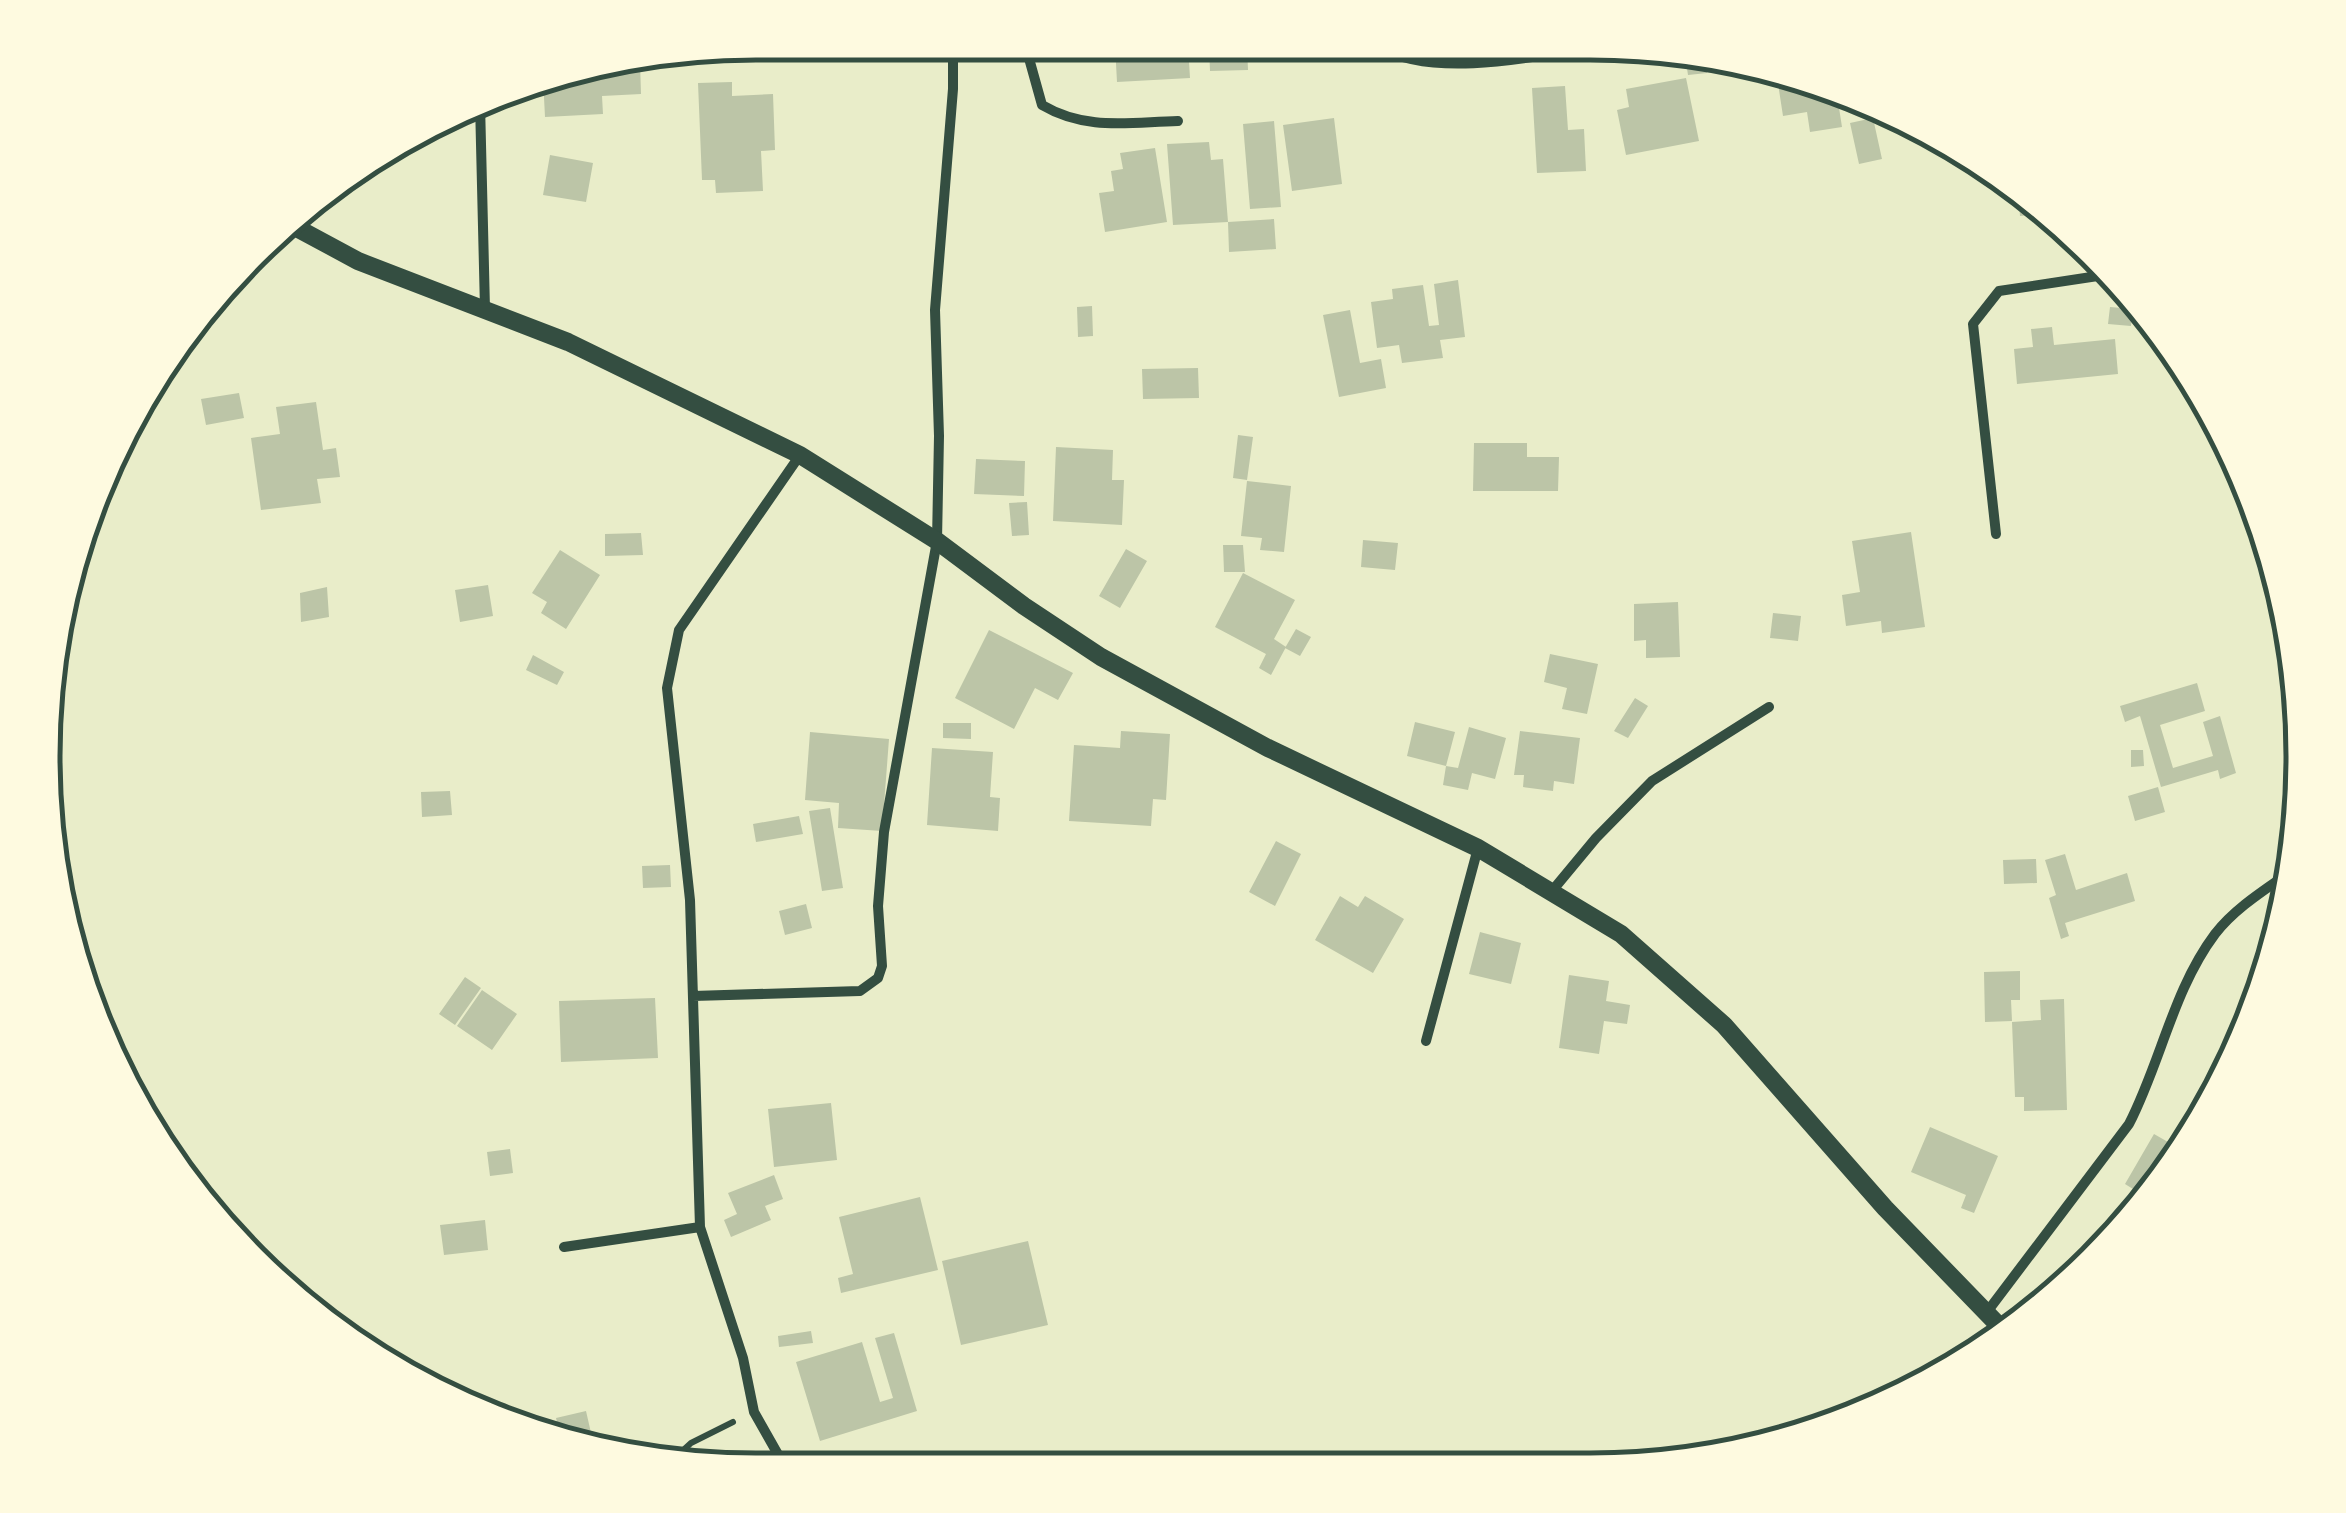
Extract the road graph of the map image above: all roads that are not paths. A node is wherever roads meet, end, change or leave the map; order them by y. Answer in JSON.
{"nodes":[{"id":1,"x":953,"y":60,"type":"edge"},
{"id":2,"x":1029,"y":60,"type":"edge"},
{"id":3,"x":1428,"y":60,"type":"edge"},
{"id":4,"x":1521,"y":60,"type":"edge"},
{"id":5,"x":480,"y":117,"type":"edge"},
{"id":6,"x":1178,"y":121,"type":"dead end"},
{"id":7,"x":301,"y":230,"type":"edge"},
{"id":8,"x":2094,"y":277,"type":"edge"},
{"id":9,"x":485,"y":309,"type":"junction"},
{"id":10,"x":800,"y":456,"type":"junction"},
{"id":11,"x":1996,"y":534,"type":"dead end"},
{"id":12,"x":937,"y":541,"type":"junction"},
{"id":13,"x":1769,"y":708,"type":"dead end"},
{"id":14,"x":1478,"y":848,"type":"junction"},
{"id":15,"x":2274,"y":883,"type":"edge"},
{"id":16,"x":1552,"y":892,"type":"junction"},
{"id":17,"x":693,"y":996,"type":"junction"},
{"id":18,"x":1426,"y":1041,"type":"dead end"},
{"id":19,"x":700,"y":1228,"type":"junction"},
{"id":20,"x":564,"y":1247,"type":"dead end"},
{"id":21,"x":1987,"y":1312,"type":"junction"},
{"id":22,"x":1996,"y":1322,"type":"edge"},
{"id":23,"x":777,"y":1453,"type":"edge"}],
"edges":[{"from":1,"to":12,"type":"street"},
{"from":2,"to":6,"type":"street"},
{"from":3,"to":4,"type":"street"},
{"from":5,"to":9,"type":"street"},
{"from":7,"to":9,"type":"street"},
{"from":8,"to":11,"type":"street"},
{"from":9,"to":10,"type":"street"},
{"from":10,"to":12,"type":"street"},
{"from":10,"to":17,"type":"street"},
{"from":12,"to":14,"type":"street"},
{"from":12,"to":17,"type":"street"},
{"from":13,"to":16,"type":"street"},
{"from":14,"to":16,"type":"street"},
{"from":14,"to":18,"type":"street"},
{"from":15,"to":21,"type":"street"},
{"from":16,"to":21,"type":"street"},
{"from":17,"to":19,"type":"street"},
{"from":19,"to":20,"type":"street"},
{"from":19,"to":23,"type":"street"},
{"from":21,"to":22,"type":"street"}]}
